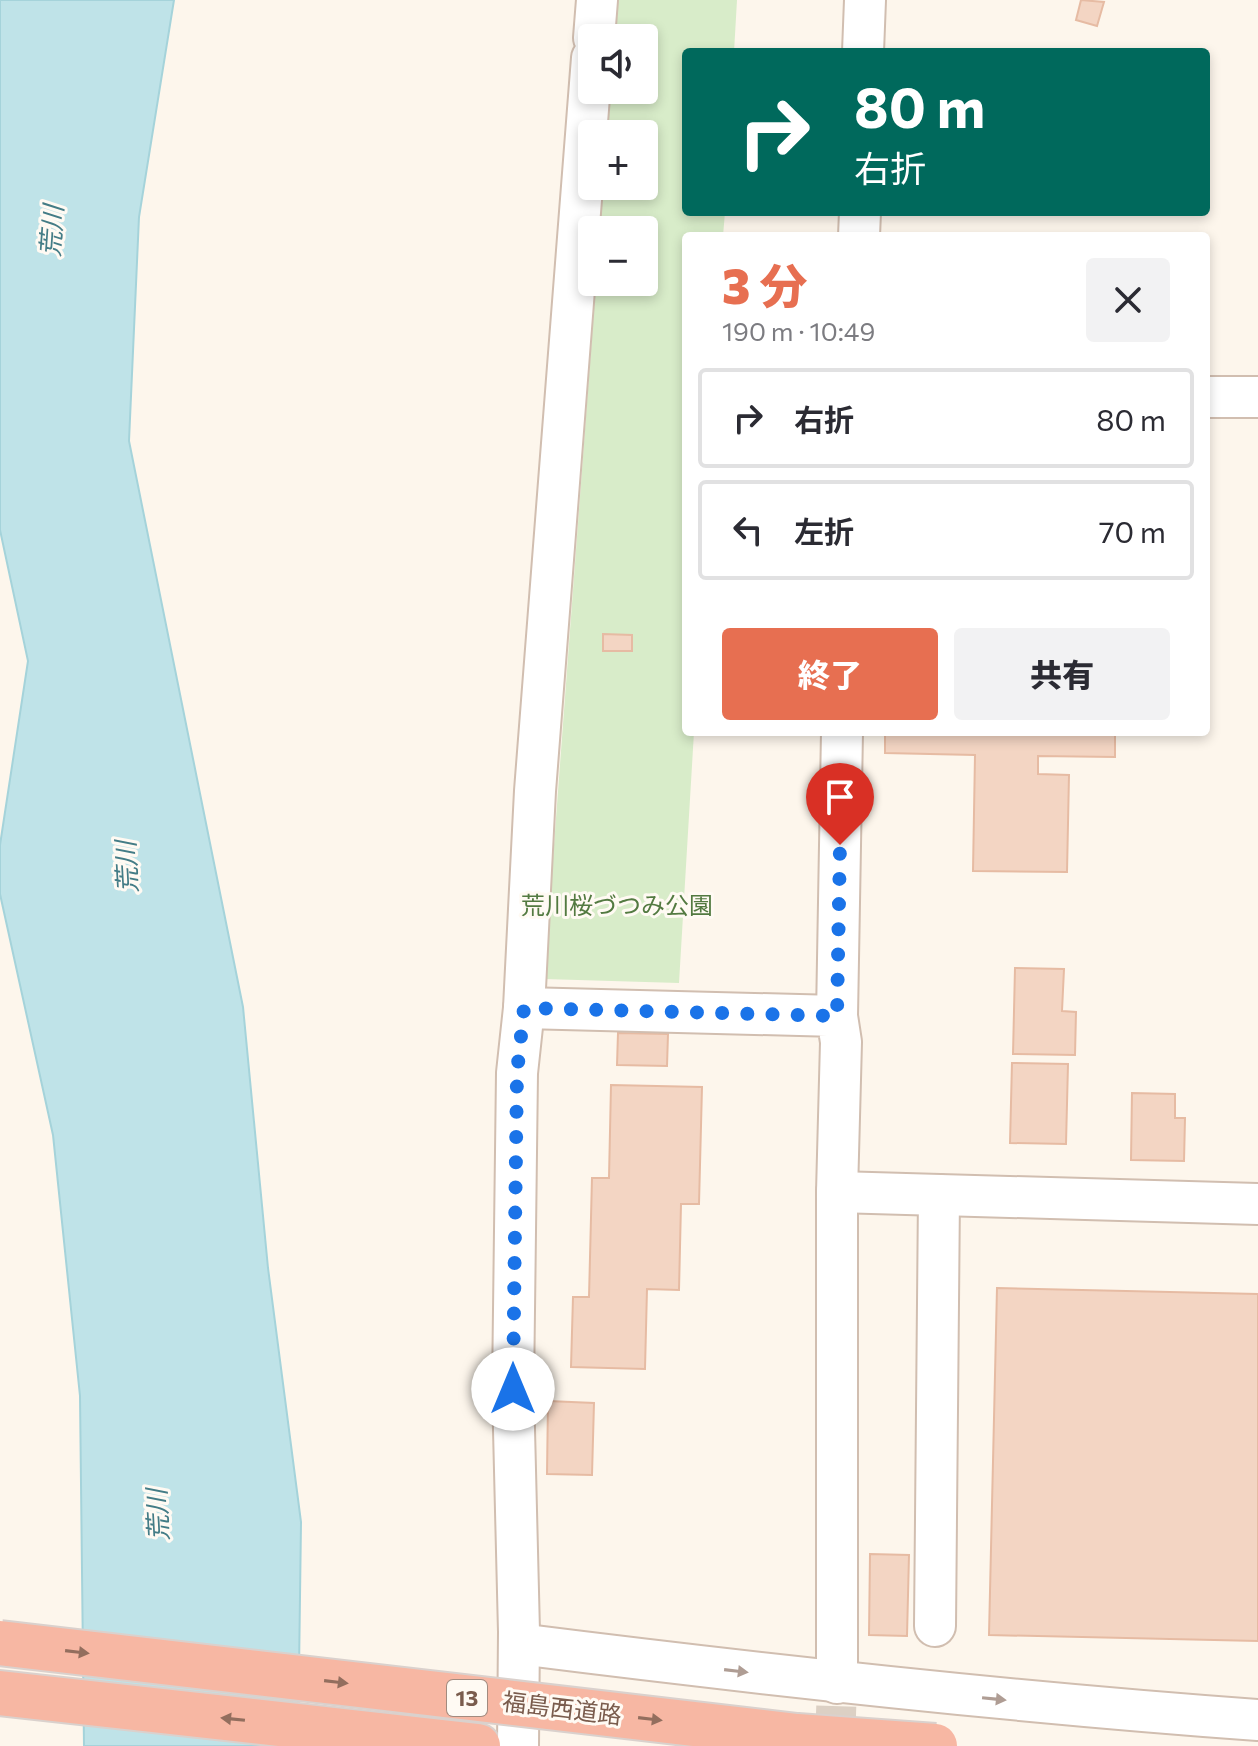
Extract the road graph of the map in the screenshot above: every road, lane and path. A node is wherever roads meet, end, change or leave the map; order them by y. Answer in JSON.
{"nodes":[{"id":1,"x":597,"y":0,"type":"edge"},
{"id":2,"x":865,"y":0,"type":"edge"},
{"id":3,"x":595,"y":24,"type":"edge"},
{"id":4,"x":863,"y":48,"type":"edge"},
{"id":5,"x":588,"y":104,"type":"edge"},
{"id":6,"x":1210,"y":397,"type":"edge"},
{"id":7,"x":1258,"y":397,"type":"edge"},
{"id":8,"x":842,"y":736,"type":"edge"},
{"id":9,"x":524,"y":1008,"type":"junction"},
{"id":10,"x":837,"y":1016,"type":"junction"},
{"id":11,"x":837,"y":1192,"type":"junction"},
{"id":12,"x":939,"y":1195,"type":"junction"},
{"id":13,"x":1258,"y":1204,"type":"edge"},
{"id":14,"x":935,"y":1626,"type":"dead end"},
{"id":15,"x":0,"y":1643,"type":"edge"},
{"id":16,"x":519,"y":1644,"type":"junction"},
{"id":17,"x":837,"y":1683,"type":"junction"},
{"id":18,"x":0,"y":1693,"type":"edge"},
{"id":19,"x":1258,"y":1720,"type":"edge"},
{"id":20,"x":478,"y":1746,"type":"edge"},
{"id":21,"x":518,"y":1746,"type":"edge"},
{"id":22,"x":935,"y":1746,"type":"edge"}],
"edges":[{"from":1,"to":3,"type":"street"},
{"from":2,"to":4,"type":"street"},
{"from":5,"to":9,"type":"street"},
{"from":6,"to":7,"type":"street"},
{"from":8,"to":10,"type":"street"},
{"from":9,"to":10,"type":"street"},
{"from":9,"to":16,"type":"street"},
{"from":10,"to":11,"type":"street"},
{"from":11,"to":12,"type":"street"},
{"from":11,"to":17,"type":"street"},
{"from":12,"to":13,"type":"street"},
{"from":12,"to":14,"type":"street"},
{"from":15,"to":22,"type":"highway","name":"福島西道路","number":"13","one_way":true,"bridge":true},
{"from":16,"to":17,"type":"street","one_way":true},
{"from":16,"to":21,"type":"street"},
{"from":17,"to":19,"type":"street","one_way":true},
{"from":20,"to":18,"type":"highway","number":"13","one_way":true}]}
